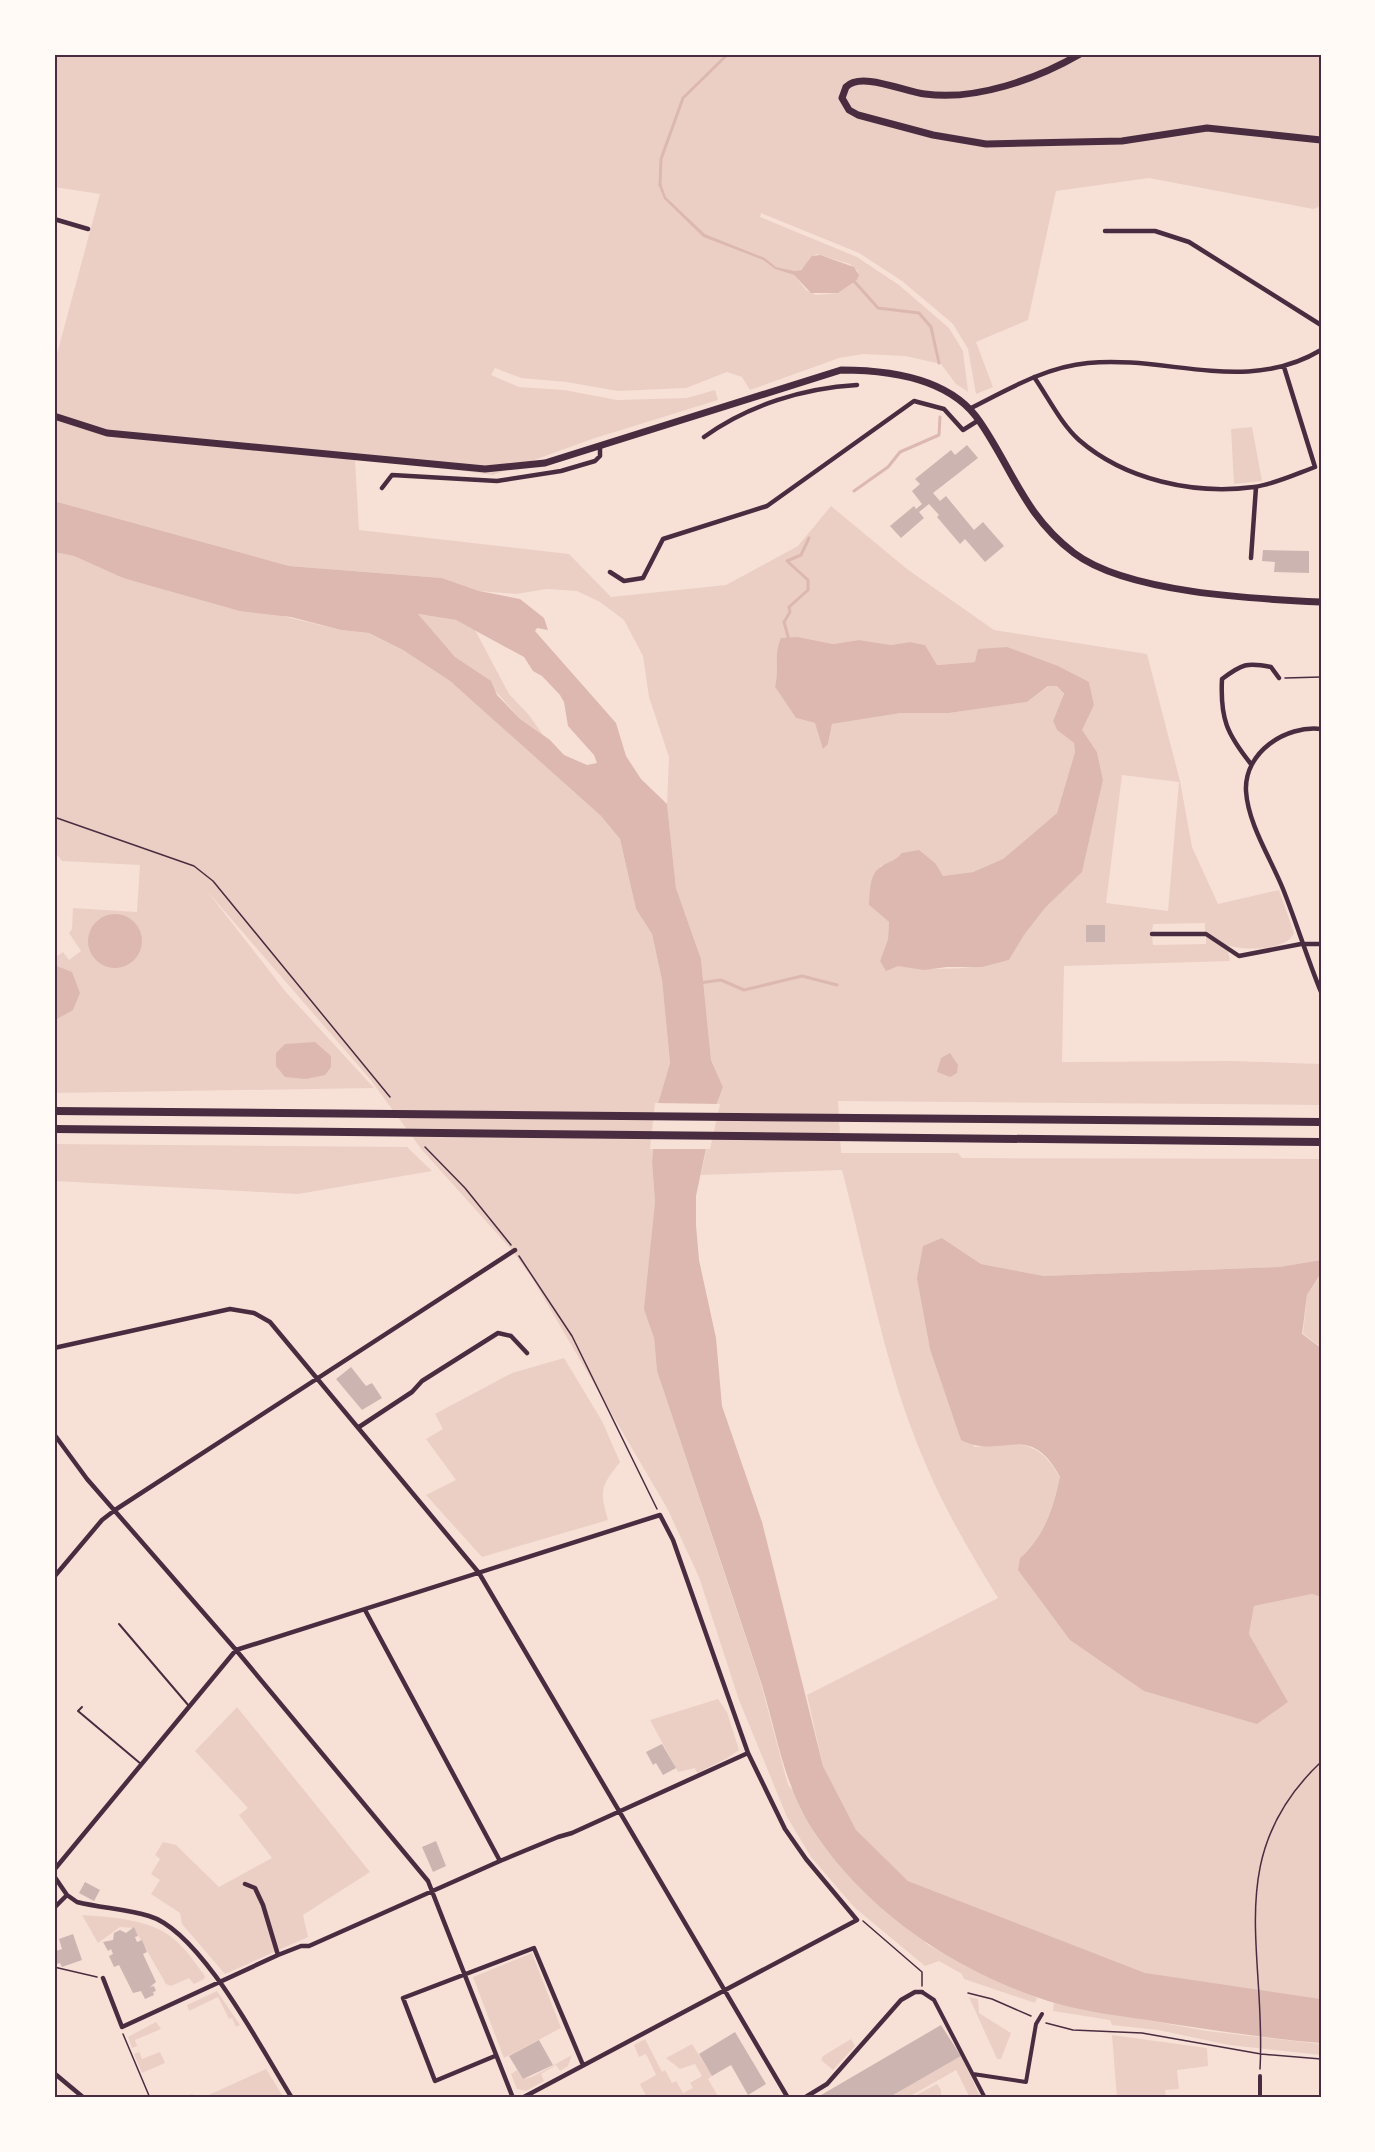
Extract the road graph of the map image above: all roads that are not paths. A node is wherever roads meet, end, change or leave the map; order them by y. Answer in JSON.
{"nodes":[{"id":1,"x":1080,"y":54,"type":"edge"},
{"id":2,"x":1321,"y":140,"type":"edge"},
{"id":3,"x":54,"y":219,"type":"edge"},
{"id":4,"x":88,"y":229,"type":"dead end"},
{"id":5,"x":1105,"y":231,"type":"dead end"},
{"id":6,"x":1321,"y":325,"type":"edge"},
{"id":7,"x":1321,"y":350,"type":"edge"},
{"id":8,"x":1284,"y":368,"type":"junction"},
{"id":9,"x":1034,"y":377,"type":"junction"},
{"id":10,"x":857,"y":385,"type":"dead end"},
{"id":11,"x":737,"y":404,"type":"junction"},
{"id":12,"x":969,"y":409,"type":"junction"},
{"id":13,"x":747,"y":410,"type":"junction"},
{"id":14,"x":54,"y":416,"type":"edge"},
{"id":15,"x":979,"y":420,"type":"junction"},
{"id":16,"x":704,"y":437,"type":"dead end"},
{"id":17,"x":600,"y":448,"type":"junction"},
{"id":18,"x":1318,"y":467,"type":"edge"},
{"id":19,"x":1256,"y":486,"type":"junction"},
{"id":20,"x":382,"y":488,"type":"dead end"},
{"id":21,"x":1251,"y":558,"type":"dead end"},
{"id":22,"x":610,"y":572,"type":"dead end"},
{"id":23,"x":1321,"y":602,"type":"edge"},
{"id":24,"x":1278,"y":678,"type":"road end"},
{"id":25,"x":1321,"y":729,"type":"edge"},
{"id":26,"x":1251,"y":764,"type":"junction"},
{"id":27,"x":1152,"y":934,"type":"dead end"},
{"id":28,"x":1301,"y":944,"type":"junction"},
{"id":29,"x":1321,"y":944,"type":"edge"},
{"id":30,"x":1321,"y":992,"type":"edge"},
{"id":31,"x":54,"y":1110,"type":"edge"},
{"id":32,"x":1321,"y":1122,"type":"edge"},
{"id":33,"x":54,"y":1129,"type":"edge"},
{"id":34,"x":1321,"y":1142,"type":"edge"},
{"id":35,"x":515,"y":1250,"type":"road end"},
{"id":36,"x":54,"y":1348,"type":"edge"},
{"id":37,"x":527,"y":1353,"type":"dead end"},
{"id":38,"x":319,"y":1378,"type":"junction"},
{"id":39,"x":359,"y":1427,"type":"junction"},
{"id":40,"x":54,"y":1434,"type":"edge"},
{"id":41,"x":115,"y":1510,"type":"junction"},
{"id":42,"x":479,"y":1573,"type":"junction"},
{"id":43,"x":54,"y":1577,"type":"edge"},
{"id":44,"x":365,"y":1610,"type":"junction"},
{"id":45,"x":118,"y":1624,"type":"dead end"},
{"id":46,"x":236,"y":1650,"type":"junction"},
{"id":47,"x":189,"y":1706,"type":"junction"},
{"id":48,"x":82,"y":1707,"type":"dead end"},
{"id":49,"x":748,"y":1753,"type":"junction"},
{"id":50,"x":141,"y":1764,"type":"junction"},
{"id":51,"x":620,"y":1811,"type":"junction"},
{"id":52,"x":500,"y":1861,"type":"junction"},
{"id":53,"x":54,"y":1870,"type":"edge"},
{"id":54,"x":54,"y":1876,"type":"edge"},
{"id":55,"x":245,"y":1884,"type":"dead end"},
{"id":56,"x":432,"y":1892,"type":"junction"},
{"id":57,"x":67,"y":1895,"type":"junction"},
{"id":58,"x":54,"y":1908,"type":"edge"},
{"id":59,"x":278,"y":1955,"type":"junction"},
{"id":60,"x":464,"y":1977,"type":"junction"},
{"id":61,"x":103,"y":1978,"type":"road end"},
{"id":62,"x":219,"y":1982,"type":"junction"},
{"id":63,"x":922,"y":1992,"type":"joint"},
{"id":64,"x":725,"y":1993,"type":"junction"},
{"id":65,"x":1042,"y":2014,"type":"dead end"},
{"id":66,"x":495,"y":2056,"type":"junction"},
{"id":67,"x":583,"y":2065,"type":"junction"},
{"id":68,"x":54,"y":2073,"type":"edge"},
{"id":69,"x":973,"y":2074,"type":"junction"},
{"id":70,"x":1260,"y":2076,"type":"road end"},
{"id":71,"x":84,"y":2098,"type":"edge"},
{"id":72,"x":292,"y":2098,"type":"edge"},
{"id":73,"x":513,"y":2098,"type":"edge"},
{"id":74,"x":522,"y":2098,"type":"edge"},
{"id":75,"x":788,"y":2098,"type":"edge"},
{"id":76,"x":804,"y":2098,"type":"edge"},
{"id":77,"x":985,"y":2098,"type":"edge"},
{"id":78,"x":1260,"y":2098,"type":"edge"}],
"edges":[{"from":1,"to":2,"type":"main road"},
{"from":3,"to":4,"type":"street"},
{"from":5,"to":6,"type":"street"},
{"from":7,"to":8,"type":"street"},
{"from":8,"to":9,"type":"street"},
{"from":8,"to":18,"type":"street"},
{"from":9,"to":12,"type":"street"},
{"from":9,"to":19,"type":"street"},
{"from":10,"to":13,"type":"street"},
{"from":11,"to":12,"type":"main road"},
{"from":11,"to":13,"type":"street"},
{"from":11,"to":17,"type":"main road"},
{"from":12,"to":15,"type":"main road"},
{"from":13,"to":16,"type":"street"},
{"from":14,"to":17,"type":"main road"},
{"from":15,"to":22,"type":"street"},
{"from":15,"to":23,"type":"main road"},
{"from":17,"to":20,"type":"street"},
{"from":18,"to":19,"type":"street"},
{"from":19,"to":21,"type":"street"},
{"from":24,"to":26,"type":"street"},
{"from":25,"to":26,"type":"street"},
{"from":26,"to":28,"type":"street"},
{"from":27,"to":28,"type":"street"},
{"from":28,"to":29,"type":"street"},
{"from":28,"to":30,"type":"street"},
{"from":31,"to":32,"type":"highway"},
{"from":33,"to":34,"type":"highway"},
{"from":35,"to":38,"type":"street"},
{"from":36,"to":38,"type":"street"},
{"from":37,"to":39,"type":"street"},
{"from":38,"to":39,"type":"street"},
{"from":38,"to":41,"type":"street"},
{"from":39,"to":42,"type":"street"},
{"from":40,"to":41,"type":"street"},
{"from":41,"to":43,"type":"street"},
{"from":41,"to":46,"type":"street"},
{"from":42,"to":44,"type":"street"},
{"from":42,"to":49,"type":"street"},
{"from":42,"to":51,"type":"street"},
{"from":44,"to":46,"type":"street"},
{"from":44,"to":52,"type":"street"},
{"from":45,"to":47,"type":"lane"},
{"from":46,"to":47,"type":"street"},
{"from":46,"to":56,"type":"street"},
{"from":47,"to":50,"type":"street"},
{"from":48,"to":50,"type":"lane"},
{"from":49,"to":51,"type":"street"},
{"from":49,"to":64,"type":"street"},
{"from":50,"to":53,"type":"street"},
{"from":51,"to":52,"type":"street"},
{"from":51,"to":64,"type":"street"},
{"from":52,"to":56,"type":"street"},
{"from":54,"to":57,"type":"street"},
{"from":55,"to":59,"type":"street"},
{"from":56,"to":59,"type":"street"},
{"from":56,"to":60,"type":"street"},
{"from":57,"to":58,"type":"street"},
{"from":57,"to":62,"type":"street"},
{"from":59,"to":62,"type":"street"},
{"from":60,"to":66,"type":"street"},
{"from":60,"to":66,"type":"street"},
{"from":60,"to":67,"type":"street"},
{"from":61,"to":62,"type":"street"},
{"from":62,"to":72,"type":"street"},
{"from":63,"to":69,"type":"street"},
{"from":63,"to":76,"type":"street"},
{"from":64,"to":67,"type":"street"},
{"from":64,"to":75,"type":"street"},
{"from":65,"to":69,"type":"street"},
{"from":66,"to":73,"type":"street"},
{"from":67,"to":74,"type":"street"},
{"from":68,"to":71,"type":"street"},
{"from":69,"to":77,"type":"street"},
{"from":70,"to":78,"type":"street"}]}
